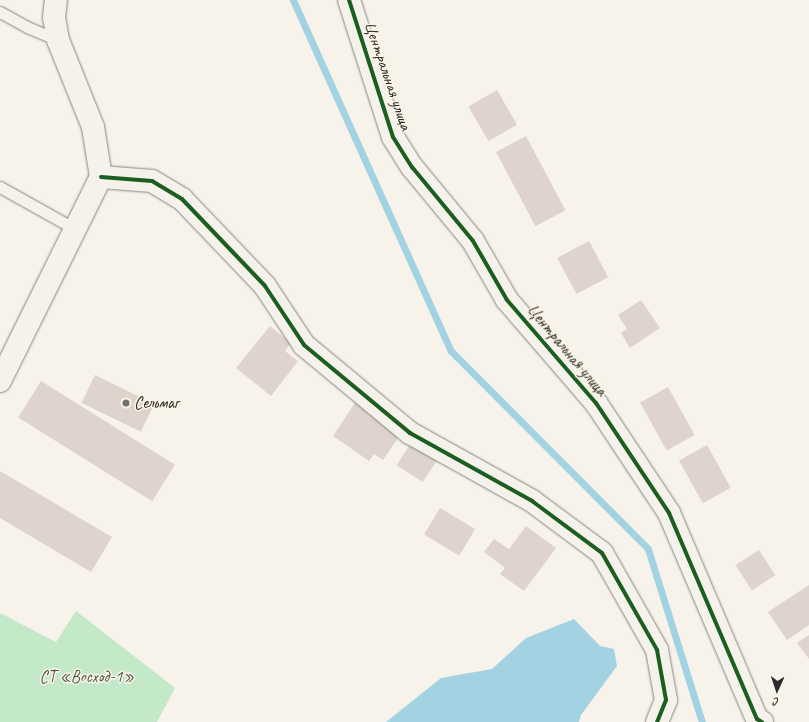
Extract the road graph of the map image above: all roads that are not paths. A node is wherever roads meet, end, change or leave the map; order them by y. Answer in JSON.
{"nodes":[{"id":1,"x":56,"y":0,"type":"edge"},
{"id":2,"x":349,"y":0,"type":"edge"},
{"id":3,"x":0,"y":12,"type":"edge"},
{"id":4,"x":58,"y":40,"type":"junction"},
{"id":5,"x":100,"y":177,"type":"junction"},
{"id":6,"x":0,"y":187,"type":"edge"},
{"id":7,"x":75,"y":229,"type":"junction"},
{"id":8,"x":0,"y":381,"type":"edge"},
{"id":9,"x":657,"y":722,"type":"edge"},
{"id":10,"x":762,"y":722,"type":"edge"}],
"edges":[{"from":1,"to":4,"type":"street"},
{"from":2,"to":10,"type":"street","name":"Центральная улица"},
{"from":3,"to":4,"type":"lane"},
{"from":4,"to":5,"type":"street"},
{"from":5,"to":7,"type":"street"},
{"from":5,"to":9,"type":"street"},
{"from":6,"to":7,"type":"lane"},
{"from":7,"to":8,"type":"street"}]}
